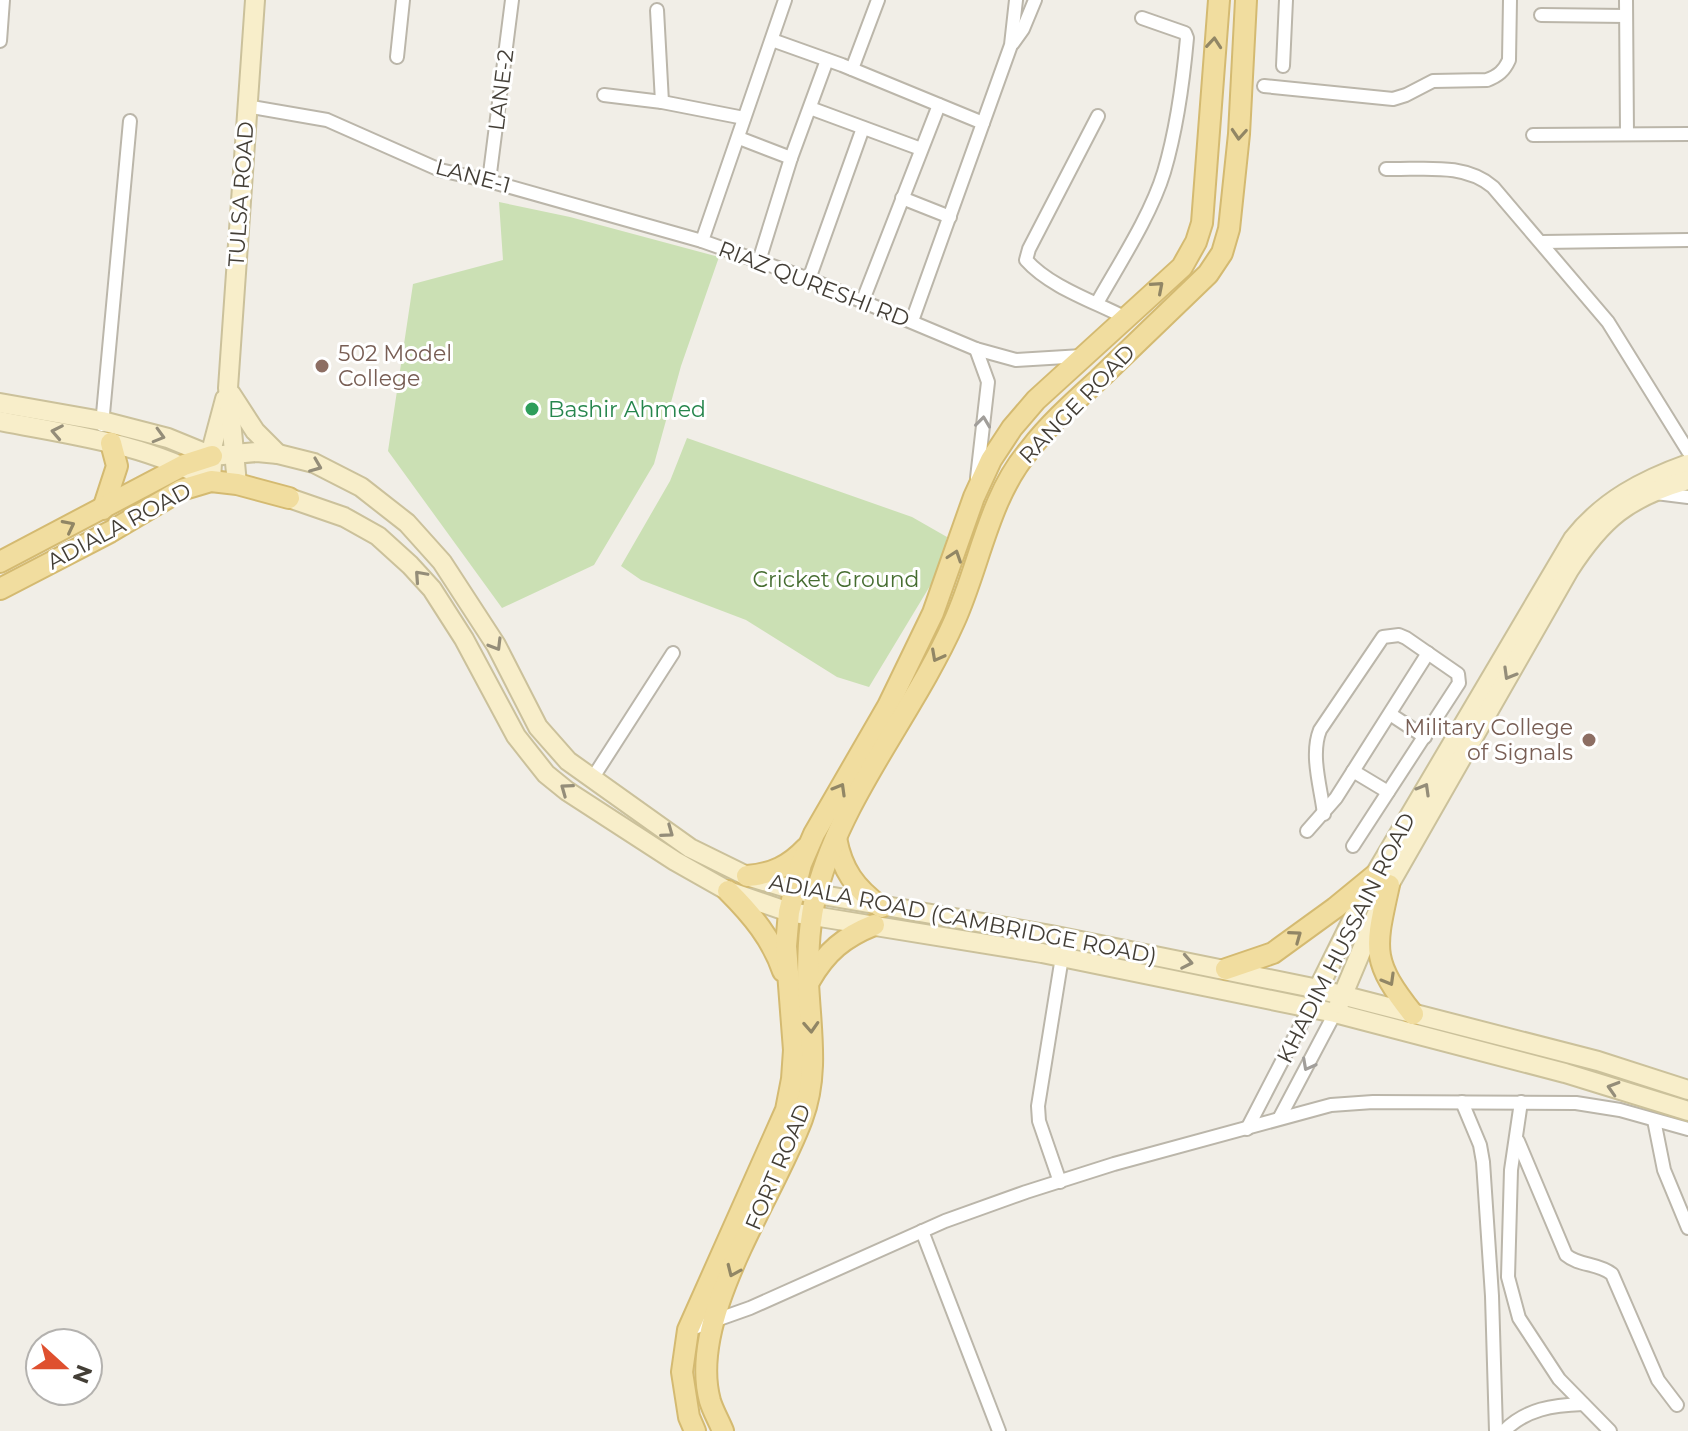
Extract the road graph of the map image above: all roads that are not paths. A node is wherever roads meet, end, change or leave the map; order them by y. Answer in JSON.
{"nodes":[{"id":1,"x":3,"y":0,"type":"edge"},
{"id":2,"x":255,"y":0,"type":"edge"},
{"id":3,"x":403,"y":0,"type":"edge"},
{"id":4,"x":512,"y":0,"type":"edge"},
{"id":5,"x":785,"y":0,"type":"edge"},
{"id":6,"x":878,"y":0,"type":"edge"},
{"id":7,"x":1016,"y":0,"type":"edge"},
{"id":8,"x":1035,"y":0,"type":"edge"},
{"id":9,"x":1219,"y":0,"type":"edge"},
{"id":10,"x":1246,"y":0,"type":"edge"},
{"id":11,"x":1286,"y":0,"type":"edge"},
{"id":12,"x":1510,"y":0,"type":"edge"},
{"id":13,"x":1626,"y":0,"type":"edge"},
{"id":14,"x":657,"y":10,"type":"dead end"},
{"id":15,"x":1541,"y":15,"type":"dead end"},
{"id":16,"x":1626,"y":16,"type":"junction"},
{"id":17,"x":1142,"y":18,"type":"dead end"},
{"id":18,"x":772,"y":40,"type":"junction"},
{"id":19,"x":0,"y":41,"type":"edge"},
{"id":20,"x":1011,"y":45,"type":"junction"},
{"id":21,"x":397,"y":57,"type":"dead end"},
{"id":22,"x":827,"y":60,"type":"junction"},
{"id":23,"x":1283,"y":66,"type":"dead end"},
{"id":24,"x":852,"y":69,"type":"junction"},
{"id":25,"x":1264,"y":86,"type":"dead end"},
{"id":26,"x":604,"y":95,"type":"dead end"},
{"id":27,"x":662,"y":102,"type":"junction"},
{"id":28,"x":939,"y":105,"type":"junction"},
{"id":29,"x":246,"y":106,"type":"junction"},
{"id":30,"x":810,"y":108,"type":"junction"},
{"id":31,"x":1098,"y":116,"type":"dead end"},
{"id":32,"x":744,"y":118,"type":"junction"},
{"id":33,"x":130,"y":121,"type":"dead end"},
{"id":34,"x":983,"y":123,"type":"junction"},
{"id":35,"x":863,"y":128,"type":"junction"},
{"id":36,"x":1627,"y":134,"type":"junction"},
{"id":37,"x":1688,"y":134,"type":"edge"},
{"id":38,"x":1533,"y":135,"type":"dead end"},
{"id":39,"x":739,"y":138,"type":"junction"},
{"id":40,"x":921,"y":149,"type":"junction"},
{"id":41,"x":791,"y":158,"type":"junction"},
{"id":42,"x":1386,"y":169,"type":"dead end"},
{"id":43,"x":489,"y":181,"type":"junction"},
{"id":44,"x":902,"y":198,"type":"junction"},
{"id":45,"x":950,"y":217,"type":"junction"},
{"id":46,"x":1688,"y":240,"type":"edge"},
{"id":47,"x":702,"y":241,"type":"junction"},
{"id":48,"x":1542,"y":242,"type":"junction"},
{"id":49,"x":759,"y":261,"type":"junction"},
{"id":50,"x":809,"y":279,"type":"junction"},
{"id":51,"x":863,"y":300,"type":"junction"},
{"id":52,"x":1097,"y":303,"type":"junction"},
{"id":53,"x":1124,"y":317,"type":"junction"},
{"id":54,"x":912,"y":321,"type":"junction"},
{"id":55,"x":976,"y":349,"type":"junction"},
{"id":56,"x":1086,"y":356,"type":"junction"},
{"id":57,"x":228,"y":388,"type":"junction"},
{"id":58,"x":0,"y":403,"type":"edge"},
{"id":59,"x":0,"y":421,"type":"edge"},
{"id":60,"x":102,"y":421,"type":"junction"},
{"id":61,"x":106,"y":442,"type":"junction"},
{"id":62,"x":1688,"y":451,"type":"edge"},
{"id":63,"x":234,"y":453,"type":"junction"},
{"id":64,"x":278,"y":454,"type":"junction"},
{"id":65,"x":212,"y":456,"type":"junction"},
{"id":66,"x":1688,"y":464,"type":"edge"},
{"id":67,"x":184,"y":465,"type":"junction"},
{"id":68,"x":1688,"y":480,"type":"edge"},
{"id":69,"x":211,"y":481,"type":"junction"},
{"id":70,"x":237,"y":484,"type":"junction"},
{"id":71,"x":1654,"y":492,"type":"junction"},
{"id":72,"x":974,"y":497,"type":"junction"},
{"id":73,"x":1688,"y":497,"type":"edge"},
{"id":74,"x":289,"y":498,"type":"joint"},
{"id":75,"x":103,"y":509,"type":"junction"},
{"id":76,"x":0,"y":562,"type":"edge"},
{"id":77,"x":0,"y":589,"type":"edge"},
{"id":78,"x":673,"y":653,"type":"dead end"},
{"id":79,"x":1428,"y":653,"type":"junction"},
{"id":80,"x":1390,"y":714,"type":"junction"},
{"id":81,"x":1425,"y":737,"type":"junction"},
{"id":82,"x":1353,"y":771,"type":"junction"},
{"id":83,"x":592,"y":779,"type":"junction"},
{"id":84,"x":1388,"y":792,"type":"junction"},
{"id":85,"x":1324,"y":814,"type":"junction"},
{"id":86,"x":1307,"y":831,"type":"dead end"},
{"id":87,"x":814,"y":834,"type":"junction"},
{"id":88,"x":836,"y":838,"type":"junction"},
{"id":89,"x":1353,"y":846,"type":"dead end"},
{"id":90,"x":747,"y":876,"type":"junction"},
{"id":91,"x":1382,"y":880,"type":"junction"},
{"id":92,"x":794,"y":890,"type":"junction"},
{"id":93,"x":728,"y":891,"type":"junction"},
{"id":94,"x":816,"y":894,"type":"junction"},
{"id":95,"x":789,"y":912,"type":"junction"},
{"id":96,"x":812,"y":916,"type":"junction"},
{"id":97,"x":878,"y":916,"type":"junction"},
{"id":98,"x":1062,"y":957,"type":"junction"},
{"id":99,"x":1226,"y":969,"type":"junction"},
{"id":100,"x":787,"y":982,"type":"junction"},
{"id":101,"x":808,"y":983,"type":"junction"},
{"id":102,"x":1318,"y":989,"type":"junction"},
{"id":103,"x":1339,"y":1004,"type":"junction"},
{"id":104,"x":1310,"y":1007,"type":"junction"},
{"id":105,"x":1413,"y":1014,"type":"junction"},
{"id":106,"x":1688,"y":1090,"type":"edge"},
{"id":107,"x":1462,"y":1102,"type":"junction"},
{"id":108,"x":1521,"y":1102,"type":"junction"},
{"id":109,"x":1688,"y":1111,"type":"edge"},
{"id":110,"x":1280,"y":1117,"type":"junction"},
{"id":111,"x":1654,"y":1120,"type":"junction"},
{"id":112,"x":1247,"y":1129,"type":"junction"},
{"id":113,"x":1688,"y":1129,"type":"edge"},
{"id":114,"x":1516,"y":1138,"type":"junction"},
{"id":115,"x":1060,"y":1182,"type":"junction"},
{"id":116,"x":1688,"y":1228,"type":"edge"},
{"id":117,"x":922,"y":1231,"type":"junction"},
{"id":118,"x":1490,"y":1275,"type":"junction"},
{"id":119,"x":1508,"y":1277,"type":"junction"},
{"id":120,"x":712,"y":1322,"type":"junction"},
{"id":121,"x":688,"y":1330,"type":"junction"},
{"id":122,"x":1583,"y":1404,"type":"junction"},
{"id":123,"x":1677,"y":1405,"type":"dead end"},
{"id":124,"x":695,"y":1431,"type":"edge"},
{"id":125,"x":723,"y":1431,"type":"edge"},
{"id":126,"x":999,"y":1431,"type":"edge"},
{"id":127,"x":1496,"y":1431,"type":"edge"},
{"id":128,"x":1504,"y":1431,"type":"edge"},
{"id":129,"x":1610,"y":1431,"type":"edge"}],
"edges":[{"from":1,"to":19,"type":"street"},
{"from":2,"to":29,"type":"main road","name":"TULSA ROAD"},
{"from":3,"to":21,"type":"street"},
{"from":4,"to":43,"type":"street","name":"LANE-2"},
{"from":5,"to":18,"type":"street","name":"RIAZ QURESHI RD"},
{"from":6,"to":24,"type":"street"},
{"from":7,"to":20,"type":"street"},
{"from":8,"to":20,"type":"street"},
{"from":53,"to":9,"type":"main road","one_way":true},
{"from":10,"to":88,"type":"main road","name":"RANGE ROAD","one_way":true},
{"from":11,"to":23,"type":"street"},
{"from":12,"to":25,"type":"street"},
{"from":13,"to":16,"type":"street"},
{"from":14,"to":27,"type":"street"},
{"from":15,"to":16,"type":"street"},
{"from":16,"to":36,"type":"street"},
{"from":17,"to":52,"type":"street"},
{"from":18,"to":22,"type":"street"},
{"from":18,"to":32,"type":"street","name":"RIAZ QURESHI RD"},
{"from":20,"to":34,"type":"street"},
{"from":22,"to":24,"type":"street"},
{"from":22,"to":30,"type":"street"},
{"from":24,"to":28,"type":"street"},
{"from":26,"to":27,"type":"street"},
{"from":27,"to":32,"type":"street"},
{"from":28,"to":34,"type":"street"},
{"from":28,"to":40,"type":"street"},
{"from":29,"to":43,"type":"street","name":"LANE-1"},
{"from":29,"to":57,"type":"main road","name":"TULSA ROAD"},
{"from":30,"to":35,"type":"street"},
{"from":30,"to":41,"type":"street"},
{"from":31,"to":52,"type":"street"},
{"from":32,"to":39,"type":"street","name":"RIAZ QURESHI RD"},
{"from":33,"to":60,"type":"street"},
{"from":34,"to":45,"type":"street"},
{"from":35,"to":40,"type":"street"},
{"from":35,"to":50,"type":"street"},
{"from":36,"to":37,"type":"street"},
{"from":36,"to":38,"type":"street"},
{"from":39,"to":41,"type":"street"},
{"from":39,"to":47,"type":"street","name":"RIAZ QURESHI RD"},
{"from":40,"to":44,"type":"street"},
{"from":41,"to":49,"type":"street"},
{"from":42,"to":48,"type":"street"},
{"from":43,"to":47,"type":"street","name":"LANE-1"},
{"from":44,"to":45,"type":"street"},
{"from":44,"to":51,"type":"street"},
{"from":45,"to":54,"type":"street"},
{"from":46,"to":48,"type":"street"},
{"from":47,"to":49,"type":"street","name":"RIAZ QURESHI RD"},
{"from":48,"to":62,"type":"street"},
{"from":49,"to":50,"type":"street","name":"RIAZ QURESHI RD"},
{"from":50,"to":51,"type":"street","name":"RIAZ QURESHI RD"},
{"from":51,"to":54,"type":"street","name":"RIAZ QURESHI RD"},
{"from":52,"to":53,"type":"street"},
{"from":53,"to":56,"type":"main road"},
{"from":54,"to":55,"type":"street","name":"RIAZ QURESHI RD"},
{"from":55,"to":56,"type":"street","name":"RIAZ QURESHI RD"},
{"from":72,"to":55,"type":"street","one_way":true},
{"from":56,"to":72,"type":"main road"},
{"from":57,"to":63,"type":"main road","name":"TULSA ROAD"},
{"from":57,"to":64,"type":"main road"},
{"from":57,"to":65,"type":"main road","name":"TULSA ROAD"},
{"from":58,"to":60,"type":"main road"},
{"from":61,"to":59,"type":"main road","one_way":true},
{"from":60,"to":61,"type":"street"},
{"from":60,"to":65,"type":"main road","one_way":true},
{"from":61,"to":67,"type":"main road"},
{"from":61,"to":75,"type":"main road"},
{"from":63,"to":64,"type":"main road","name":"ADIALA ROAD (CAMBRIDGE ROAD)"},
{"from":63,"to":65,"type":"main road","name":"ADIALA ROAD (CAMBRIDGE ROAD)"},
{"from":63,"to":70,"type":"main road","name":"TULSA ROAD"},
{"from":64,"to":83,"type":"main road","name":"ADIALA ROAD (CAMBRIDGE ROAD)","one_way":true},
{"from":65,"to":67,"type":"main road","name":"ADIALA ROAD"},
{"from":65,"to":69,"type":"main road","name":"TULSA ROAD"},
{"from":91,"to":66,"type":"main road","name":"KHADIM HUSSAIN ROAD","one_way":true},
{"from":67,"to":69,"type":"main road"},
{"from":67,"to":75,"type":"main road","name":"ADIALA ROAD"},
{"from":68,"to":71,"type":"main road","name":"KHADIM HUSSAIN ROAD"},
{"from":69,"to":70,"type":"main road","name":"ADIALA ROAD"},
{"from":69,"to":77,"type":"main road","name":"ADIALA ROAD"},
{"from":70,"to":74,"type":"main road","name":"ADIALA ROAD"},
{"from":71,"to":73,"type":"street"},
{"from":71,"to":91,"type":"main road","name":"KHADIM HUSSAIN ROAD","one_way":true},
{"from":87,"to":72,"type":"main road","one_way":true},
{"from":93,"to":74,"type":"main road","name":"ADIALA ROAD (CAMBRIDGE ROAD)","one_way":true},
{"from":76,"to":75,"type":"main road","name":"ADIALA ROAD","one_way":true},
{"from":78,"to":83,"type":"street"},
{"from":79,"to":80,"type":"street"},
{"from":79,"to":81,"type":"street"},
{"from":79,"to":85,"type":"street"},
{"from":80,"to":81,"type":"street"},
{"from":80,"to":82,"type":"street"},
{"from":81,"to":84,"type":"street"},
{"from":82,"to":84,"type":"street"},
{"from":82,"to":85,"type":"street"},
{"from":83,"to":90,"type":"main road","name":"ADIALA ROAD (CAMBRIDGE ROAD)","one_way":true},
{"from":84,"to":89,"type":"street"},
{"from":85,"to":86,"type":"street"},
{"from":87,"to":90,"type":"main road"},
{"from":87,"to":92,"type":"main road","name":"FORT ROAD"},
{"from":88,"to":94,"type":"main road","name":"RANGE ROAD"},
{"from":88,"to":97,"type":"main road"},
{"from":90,"to":92,"type":"main road","name":"ADIALA ROAD (CAMBRIDGE ROAD)"},
{"from":99,"to":91,"type":"main road","one_way":true},
{"from":91,"to":102,"type":"main road","name":"KHADIM HUSSAIN ROAD"},
{"from":91,"to":103,"type":"main road","name":"KHADIM HUSSAIN ROAD"},
{"from":91,"to":105,"type":"main road","one_way":true},
{"from":92,"to":94,"type":"main road","name":"ADIALA ROAD (CAMBRIDGE ROAD)"},
{"from":92,"to":95,"type":"main road","name":"FORT ROAD"},
{"from":93,"to":95,"type":"main road","name":"ADIALA ROAD (CAMBRIDGE ROAD)"},
{"from":93,"to":100,"type":"main road"},
{"from":94,"to":96,"type":"main road","name":"FORT ROAD"},
{"from":94,"to":97,"type":"main road","name":"ADIALA ROAD (CAMBRIDGE ROAD)"},
{"from":95,"to":96,"type":"main road","name":"ADIALA ROAD (CAMBRIDGE ROAD)"},
{"from":95,"to":100,"type":"main road","name":"FORT ROAD"},
{"from":96,"to":97,"type":"main road","name":"ADIALA ROAD (CAMBRIDGE ROAD)"},
{"from":96,"to":101,"type":"main road","name":"FORT ROAD"},
{"from":97,"to":98,"type":"main road","name":"ADIALA ROAD (CAMBRIDGE ROAD)"},
{"from":97,"to":99,"type":"main road","name":"ADIALA ROAD (CAMBRIDGE ROAD)","one_way":true},
{"from":97,"to":101,"type":"main road"},
{"from":98,"to":104,"type":"main road","name":"ADIALA ROAD (CAMBRIDGE ROAD)"},
{"from":98,"to":115,"type":"street"},
{"from":99,"to":102,"type":"main road","name":"ADIALA ROAD (CAMBRIDGE ROAD)"},
{"from":100,"to":121,"type":"main road","name":"FORT ROAD"},
{"from":101,"to":120,"type":"main road","name":"FORT ROAD","one_way":true},
{"from":102,"to":103,"type":"main road","name":"ADIALA ROAD (CAMBRIDGE ROAD)"},
{"from":102,"to":104,"type":"main road","name":"KHADIM HUSSAIN ROAD"},
{"from":103,"to":104,"type":"main road","name":"ADIALA ROAD (CAMBRIDGE ROAD)"},
{"from":103,"to":105,"type":"main road","name":"ADIALA ROAD (CAMBRIDGE ROAD)"},
{"from":109,"to":103,"type":"main road","name":"ADIALA ROAD (CAMBRIDGE ROAD)","one_way":true},
{"from":103,"to":110,"type":"street","name":"KHADIM HUSSAIN ROAD","one_way":true},
{"from":104,"to":112,"type":"street","name":"KHADIM HUSSAIN ROAD"},
{"from":105,"to":106,"type":"main road","name":"ADIALA ROAD (CAMBRIDGE ROAD)"},
{"from":107,"to":108,"type":"street"},
{"from":107,"to":110,"type":"street"},
{"from":107,"to":118,"type":"street"},
{"from":108,"to":111,"type":"street"},
{"from":108,"to":114,"type":"street"},
{"from":110,"to":112,"type":"street"},
{"from":111,"to":113,"type":"street"},
{"from":111,"to":116,"type":"street"},
{"from":112,"to":115,"type":"street"},
{"from":114,"to":119,"type":"street"},
{"from":114,"to":123,"type":"street"},
{"from":115,"to":117,"type":"street"},
{"from":117,"to":120,"type":"street"},
{"from":117,"to":126,"type":"street"},
{"from":118,"to":119,"type":"street"},
{"from":118,"to":127,"type":"street"},
{"from":119,"to":122,"type":"street"},
{"from":120,"to":121,"type":"street"},
{"from":120,"to":125,"type":"main road","name":"FORT ROAD"},
{"from":121,"to":124,"type":"main road","name":"FORT ROAD"},
{"from":122,"to":128,"type":"street"},
{"from":122,"to":129,"type":"street"}]}
